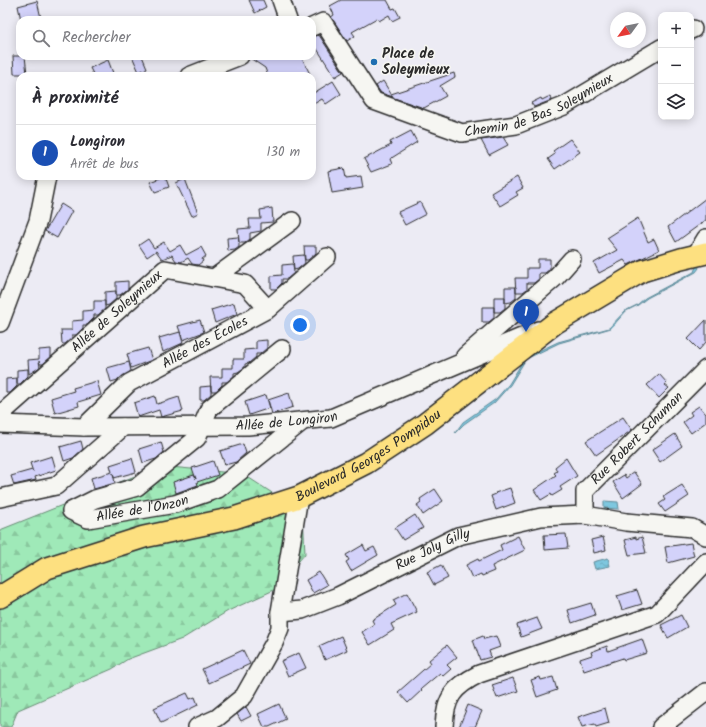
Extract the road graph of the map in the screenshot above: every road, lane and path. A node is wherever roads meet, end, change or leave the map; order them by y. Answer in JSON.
{"nodes":[{"id":1,"x":281,"y":0,"type":"edge"},
{"id":2,"x":287,"y":16,"type":"edge"},
{"id":3,"x":316,"y":25,"type":"edge"},
{"id":4,"x":658,"y":50,"type":"edge"},
{"id":5,"x":230,"y":60,"type":"edge"},
{"id":6,"x":199,"y":72,"type":"edge"},
{"id":7,"x":46,"y":180,"type":"edge"},
{"id":8,"x":292,"y":221,"type":"dead end"},
{"id":9,"x":706,"y":238,"type":"edge"},
{"id":10,"x":700,"y":254,"type":"edge"},
{"id":11,"x":326,"y":257,"type":"dead end"},
{"id":12,"x":572,"y":259,"type":"dead end"},
{"id":13,"x":214,"y":278,"type":"junction"},
{"id":14,"x":268,"y":309,"type":"junction"},
{"id":15,"x":0,"y":323,"type":"edge"},
{"id":16,"x":555,"y":323,"type":"junction"},
{"id":17,"x":282,"y":349,"type":"dead end"},
{"id":18,"x":454,"y":366,"type":"junction"},
{"id":19,"x":706,"y":369,"type":"edge"},
{"id":20,"x":0,"y":415,"type":"edge"},
{"id":21,"x":303,"y":420,"type":"junction"},
{"id":22,"x":0,"y":424,"type":"edge"},
{"id":23,"x":203,"y":426,"type":"junction"},
{"id":24,"x":84,"y":427,"type":"junction"},
{"id":25,"x":123,"y":427,"type":"junction"},
{"id":26,"x":299,"y":497,"type":"junction"},
{"id":27,"x":0,"y":498,"type":"edge"},
{"id":28,"x":585,"y":515,"type":"junction"},
{"id":29,"x":706,"y":536,"type":"edge"},
{"id":30,"x":706,"y":562,"type":"edge"},
{"id":31,"x":0,"y":597,"type":"edge"},
{"id":32,"x":280,"y":612,"type":"junction"},
{"id":33,"x":706,"y":692,"type":"edge"},
{"id":34,"x":197,"y":727,"type":"edge"},
{"id":35,"x":444,"y":727,"type":"edge"},
{"id":36,"x":662,"y":727,"type":"edge"}],
"edges":[{"from":1,"to":2,"type":"street"},
{"from":3,"to":4,"type":"street","name":"Chemin de Bas Soleymieux"},
{"from":5,"to":6,"type":"street"},
{"from":7,"to":15,"type":"street"},
{"from":8,"to":13,"type":"street"},
{"from":9,"to":10,"type":"street"},
{"from":10,"to":16,"type":"main road","name":"Boulevard Georges Pompidou"},
{"from":11,"to":14,"type":"street","name":"Allée des Écoles"},
{"from":12,"to":18,"type":"street"},
{"from":13,"to":14,"type":"street","name":"Allée de Soleymieux"},
{"from":13,"to":20,"type":"street","name":"Allée de Soleymieux"},
{"from":14,"to":24,"type":"street","name":"Allée des Écoles"},
{"from":16,"to":18,"type":"street","name":"Allée de Longiron"},
{"from":16,"to":26,"type":"main road","name":"Boulevard Georges Pompidou"},
{"from":17,"to":23,"type":"street"},
{"from":18,"to":21,"type":"street","name":"Allée de Longiron"},
{"from":19,"to":28,"type":"street","name":"Rue Robert Schuman"},
{"from":21,"to":23,"type":"street","name":"Allée de Longiron"},
{"from":21,"to":23,"type":"street","name":"Allée de l'Onzon"},
{"from":22,"to":24,"type":"street","name":"Allée de Longiron"},
{"from":23,"to":25,"type":"street","name":"Allée de Longiron"},
{"from":24,"to":25,"type":"street","name":"Allée de Longiron"},
{"from":25,"to":27,"type":"street"},
{"from":26,"to":31,"type":"main road","name":"Boulevard Georges Pompidou"},
{"from":26,"to":32,"type":"street"},
{"from":28,"to":29,"type":"street","name":"Rue Joly Gilly"},
{"from":28,"to":32,"type":"street","name":"Rue Joly Gilly"},
{"from":30,"to":35,"type":"street"},
{"from":32,"to":34,"type":"street"},
{"from":33,"to":36,"type":"street"}]}
